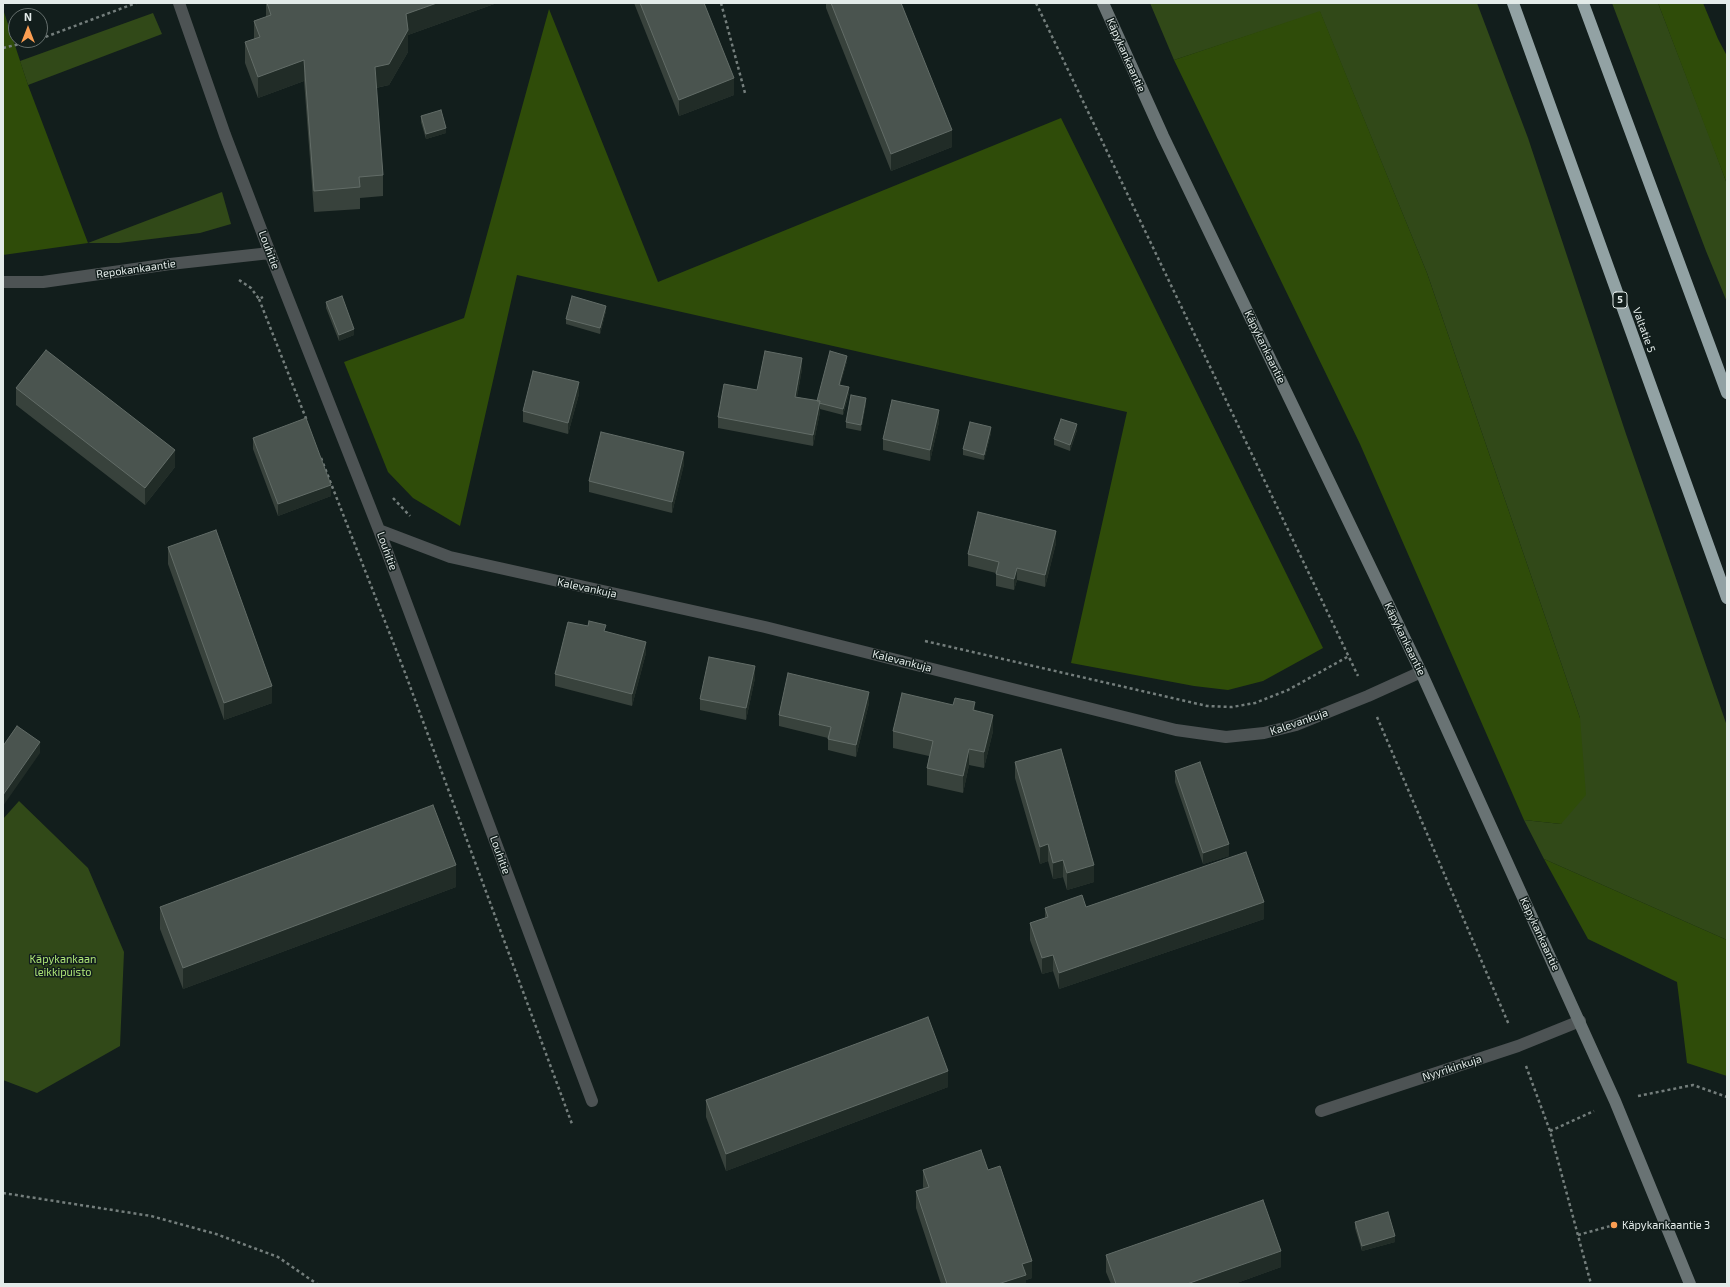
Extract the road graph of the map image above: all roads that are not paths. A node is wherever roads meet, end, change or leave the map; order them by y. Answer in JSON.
{"nodes":[{"id":1,"x":179,"y":3,"type":"edge"},
{"id":2,"x":1102,"y":3,"type":"edge"},
{"id":3,"x":1513,"y":3,"type":"edge"},
{"id":4,"x":1583,"y":3,"type":"edge"},
{"id":5,"x":270,"y":253,"type":"junction"},
{"id":6,"x":3,"y":282,"type":"edge"},
{"id":7,"x":1727,"y":393,"type":"edge"},
{"id":8,"x":379,"y":530,"type":"junction"},
{"id":9,"x":1727,"y":598,"type":"edge"},
{"id":10,"x":1421,"y":672,"type":"junction"},
{"id":11,"x":1580,"y":1021,"type":"junction"},
{"id":12,"x":592,"y":1101,"type":"dead end"},
{"id":13,"x":1322,"y":1112,"type":"dead end"},
{"id":14,"x":1690,"y":1284,"type":"edge"}],
"edges":[{"from":1,"to":5,"type":"street","name":"Louhitie"},
{"from":2,"to":10,"type":"street","name":"Käpykankaantie"},
{"from":3,"to":9,"type":"highway","name":"Valtatie 5","number":"5"},
{"from":4,"to":7,"type":"highway"},
{"from":5,"to":6,"type":"street","name":"Repokankaantie"},
{"from":5,"to":8,"type":"street","name":"Louhitie"},
{"from":8,"to":10,"type":"street","name":"Kalevankuja"},
{"from":8,"to":12,"type":"street","name":"Louhitie"},
{"from":10,"to":11,"type":"street","name":"Käpykankaantie"},
{"from":11,"to":13,"type":"street","name":"Nyyrikinkuja"},
{"from":11,"to":14,"type":"street","name":"Käpykankaantie"}]}
